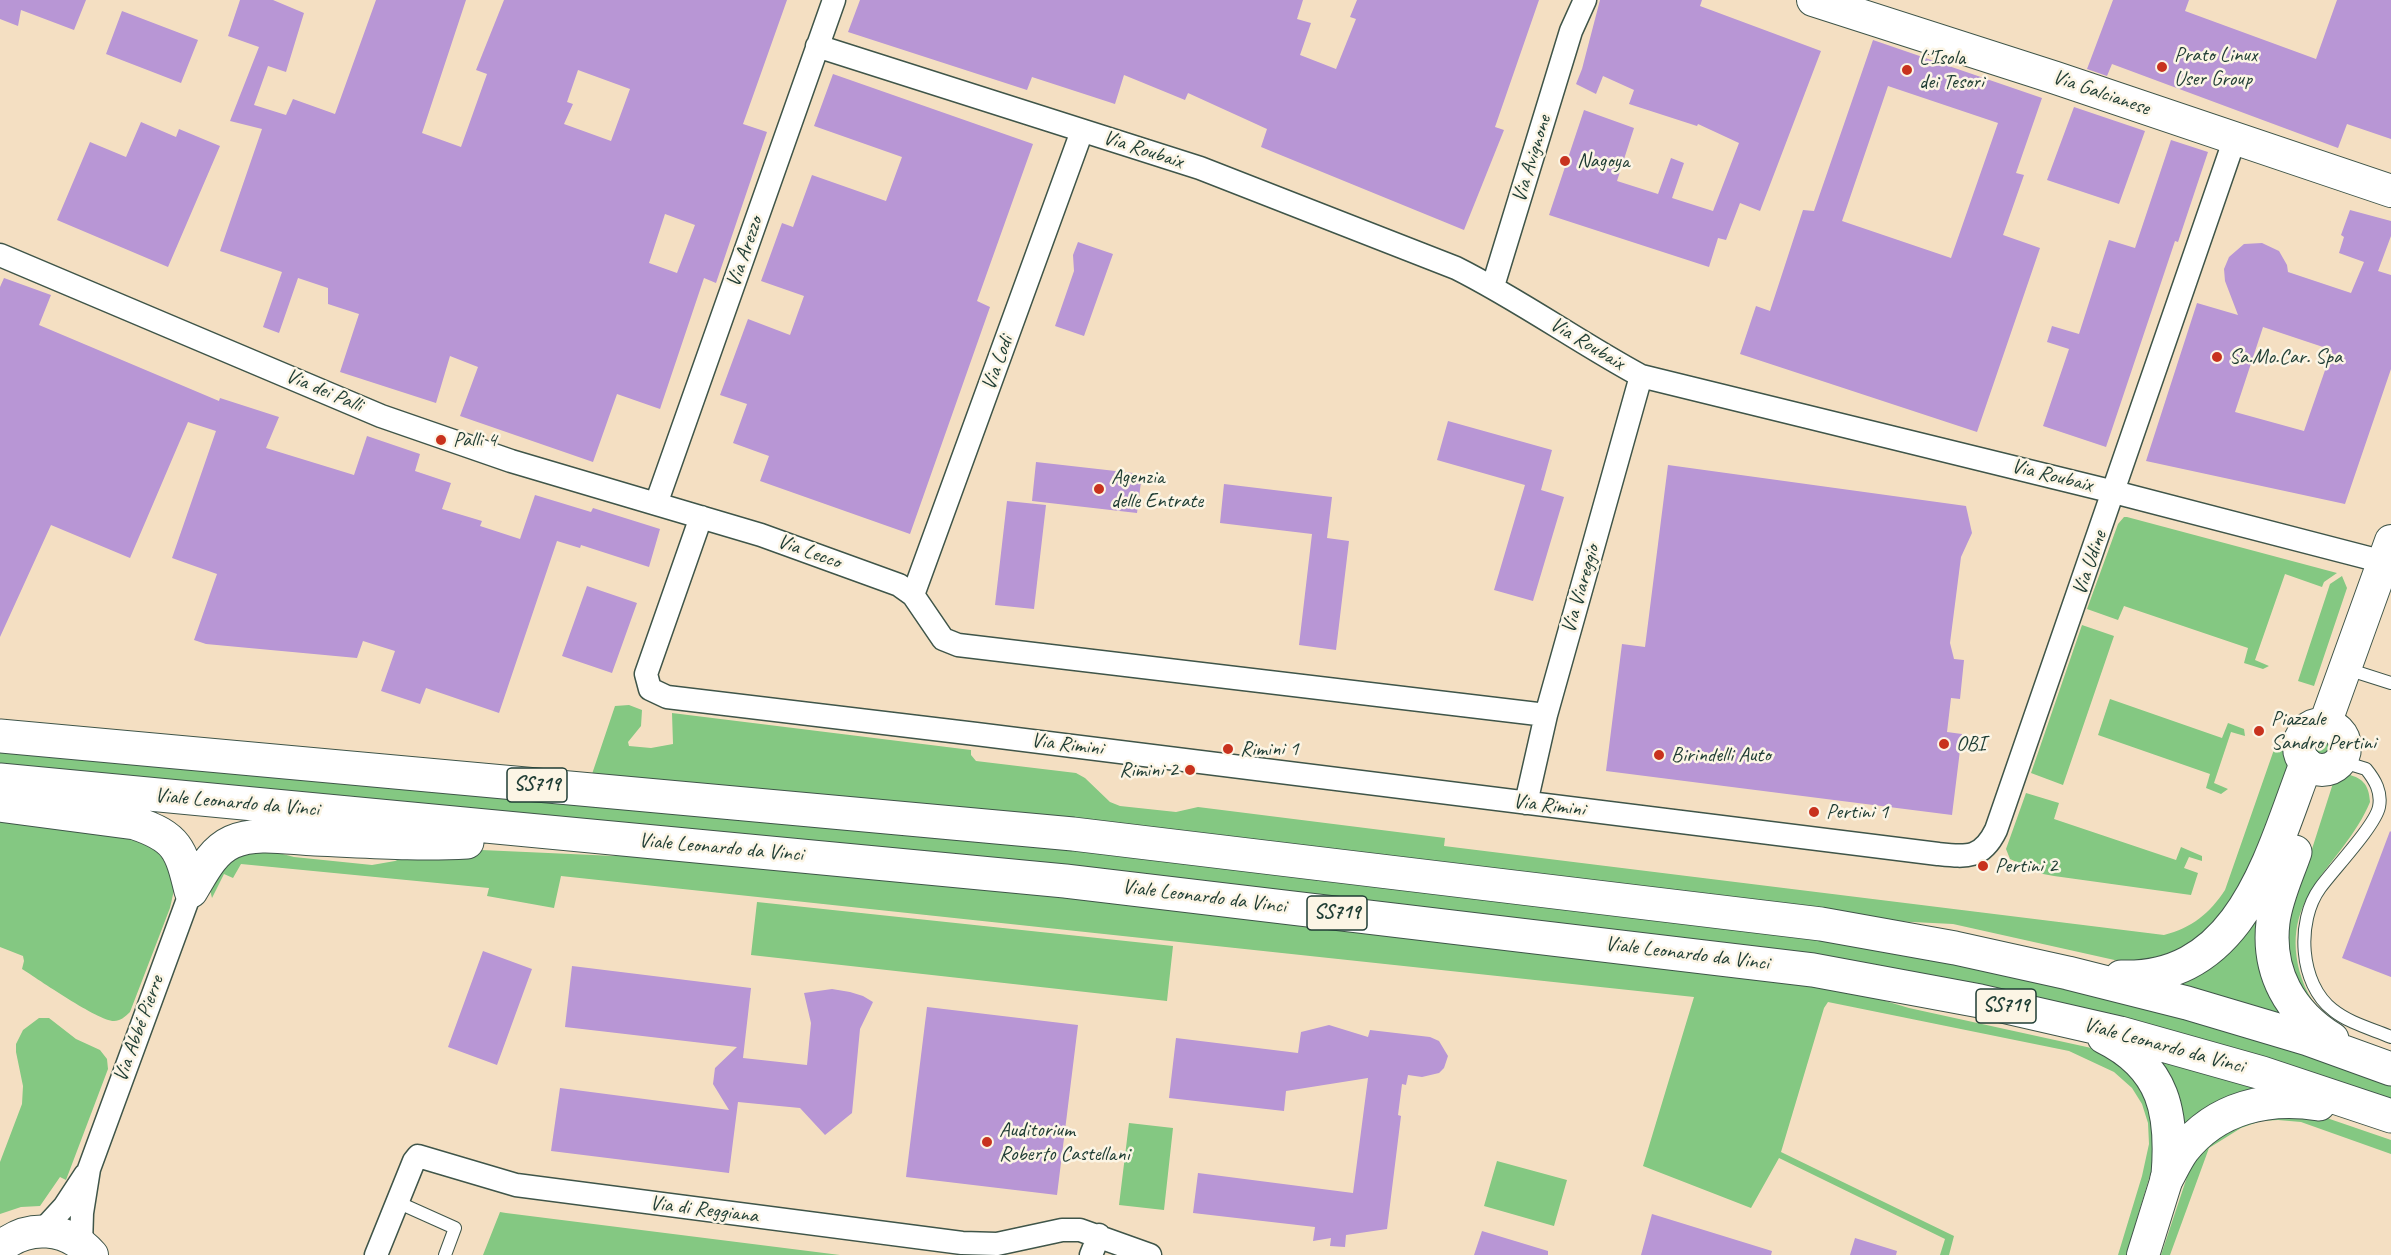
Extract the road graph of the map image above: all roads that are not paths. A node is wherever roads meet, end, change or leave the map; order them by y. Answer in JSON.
{"nodes":[{"id":1,"x":834,"y":0,"type":"edge"},
{"id":2,"x":1573,"y":0,"type":"edge"},
{"id":3,"x":1585,"y":0,"type":"edge"},
{"id":4,"x":1825,"y":2,"type":"edge"},
{"id":5,"x":1571,"y":31,"type":"junction"},
{"id":6,"x":817,"y":46,"type":"junction"},
{"id":7,"x":1082,"y":131,"type":"junction"},
{"id":8,"x":2235,"y":138,"type":"junction"},
{"id":9,"x":2390,"y":192,"type":"edge"},
{"id":10,"x":0,"y":255,"type":"edge"},
{"id":11,"x":1493,"y":286,"type":"junction"},
{"id":12,"x":1641,"y":376,"type":"junction"},
{"id":13,"x":2114,"y":492,"type":"junction"},
{"id":14,"x":656,"y":504,"type":"junction"},
{"id":15,"x":701,"y":518,"type":"junction"},
{"id":16,"x":2388,"y":551,"type":"edge"},
{"id":17,"x":913,"y":595,"type":"junction"},
{"id":18,"x":2346,"y":668,"type":"junction"},
{"id":19,"x":2391,"y":683,"type":"edge"},
{"id":20,"x":1546,"y":715,"type":"junction"},
{"id":21,"x":0,"y":736,"type":"edge"},
{"id":22,"x":2324,"y":765,"type":"junction"},
{"id":23,"x":0,"y":780,"type":"edge"},
{"id":24,"x":1526,"y":803,"type":"junction"},
{"id":25,"x":0,"y":806,"type":"edge"},
{"id":26,"x":566,"y":833,"type":"junction"},
{"id":27,"x":1844,"y":841,"type":"joint"},
{"id":28,"x":191,"y":891,"type":"junction"},
{"id":29,"x":2068,"y":973,"type":"junction"},
{"id":30,"x":2067,"y":1020,"type":"junction"},
{"id":31,"x":2389,"y":1057,"type":"edge"},
{"id":32,"x":2391,"y":1117,"type":"edge"},
{"id":33,"x":89,"y":1169,"type":"junction"},
{"id":34,"x":2167,"y":1178,"type":"junction"},
{"id":35,"x":397,"y":1202,"type":"junction"},
{"id":36,"x":42,"y":1231,"type":"junction"},
{"id":37,"x":1095,"y":1245,"type":"edge"},
{"id":38,"x":0,"y":1248,"type":"edge"},
{"id":39,"x":86,"y":1250,"type":"edge"},
{"id":40,"x":376,"y":1255,"type":"edge"},
{"id":41,"x":446,"y":1255,"type":"edge"},
{"id":42,"x":1150,"y":1255,"type":"edge"},
{"id":43,"x":2143,"y":1255,"type":"edge"}],
"edges":[{"from":1,"to":6,"type":"street","name":"Via Arezzo"},
{"from":2,"to":5,"type":"street","name":"Via Avignone"},
{"from":3,"to":5,"type":"street","name":"Via Avignone"},
{"from":4,"to":8,"type":"street","name":"Via Galcianese"},
{"from":5,"to":11,"type":"street","name":"Via Avignone"},
{"from":6,"to":7,"type":"street","name":"Via Roubaix"},
{"from":6,"to":14,"type":"street","name":"Via Arezzo"},
{"from":7,"to":11,"type":"street","name":"Via Roubaix"},
{"from":7,"to":17,"type":"street","name":"Via Lodi"},
{"from":8,"to":9,"type":"street","name":"Via Galcianese"},
{"from":8,"to":13,"type":"street","name":"Via Udine"},
{"from":10,"to":14,"type":"street","name":"Via dei Palli"},
{"from":11,"to":12,"type":"street","name":"Via Roubaix"},
{"from":12,"to":13,"type":"street","name":"Via Roubaix"},
{"from":12,"to":20,"type":"street","name":"Via Viareggio"},
{"from":13,"to":16,"type":"street","name":"Via Roubaix"},
{"from":13,"to":27,"type":"street","name":"Via Udine"},
{"from":14,"to":15,"type":"street","name":"Via dei Palli"},
{"from":15,"to":17,"type":"street","name":"Via Lecco"},
{"from":15,"to":24,"type":"street","name":"Via Rimini"},
{"from":16,"to":18,"type":"street"},
{"from":17,"to":20,"type":"street"},
{"from":18,"to":19,"type":"lane"},
{"from":18,"to":22,"type":"street"},
{"from":20,"to":24,"type":"street","name":"Via Viareggio"},
{"from":21,"to":29,"type":"highway","number":"SS719"},
{"from":22,"to":29,"type":"highway"},
{"from":22,"to":31,"type":"highway"},
{"from":22,"to":31,"type":"lane"},
{"from":23,"to":26,"type":"highway","name":"Viale Leonardo da Vinci","number":"SS719"},
{"from":24,"to":27,"type":"street","name":"Via Rimini"},
{"from":25,"to":28,"type":"highway"},
{"from":26,"to":28,"type":"highway"},
{"from":26,"to":30,"type":"highway","name":"Viale Leonardo da Vinci","number":"SS719"},
{"from":28,"to":33,"type":"street","name":"Via Abbé Pierre"},
{"from":29,"to":31,"type":"highway","number":"SS719"},
{"from":30,"to":32,"type":"highway","name":"Viale Leonardo da Vinci","number":"SS719"},
{"from":30,"to":34,"type":"highway"},
{"from":32,"to":34,"type":"highway"},
{"from":33,"to":36,"type":"street","name":"Via Abbé Pierre"},
{"from":33,"to":39,"type":"street","name":"Via Abbé Pierre"},
{"from":34,"to":43,"type":"street"},
{"from":35,"to":37,"type":"street","name":"Via di Reggiana"},
{"from":35,"to":40,"type":"street","name":"Via di Reggiana"},
{"from":35,"to":41,"type":"lane"},
{"from":36,"to":38,"type":"street"},
{"from":36,"to":39,"type":"street"},
{"from":37,"to":42,"type":"street","name":"Via di Reggiana"}]}
